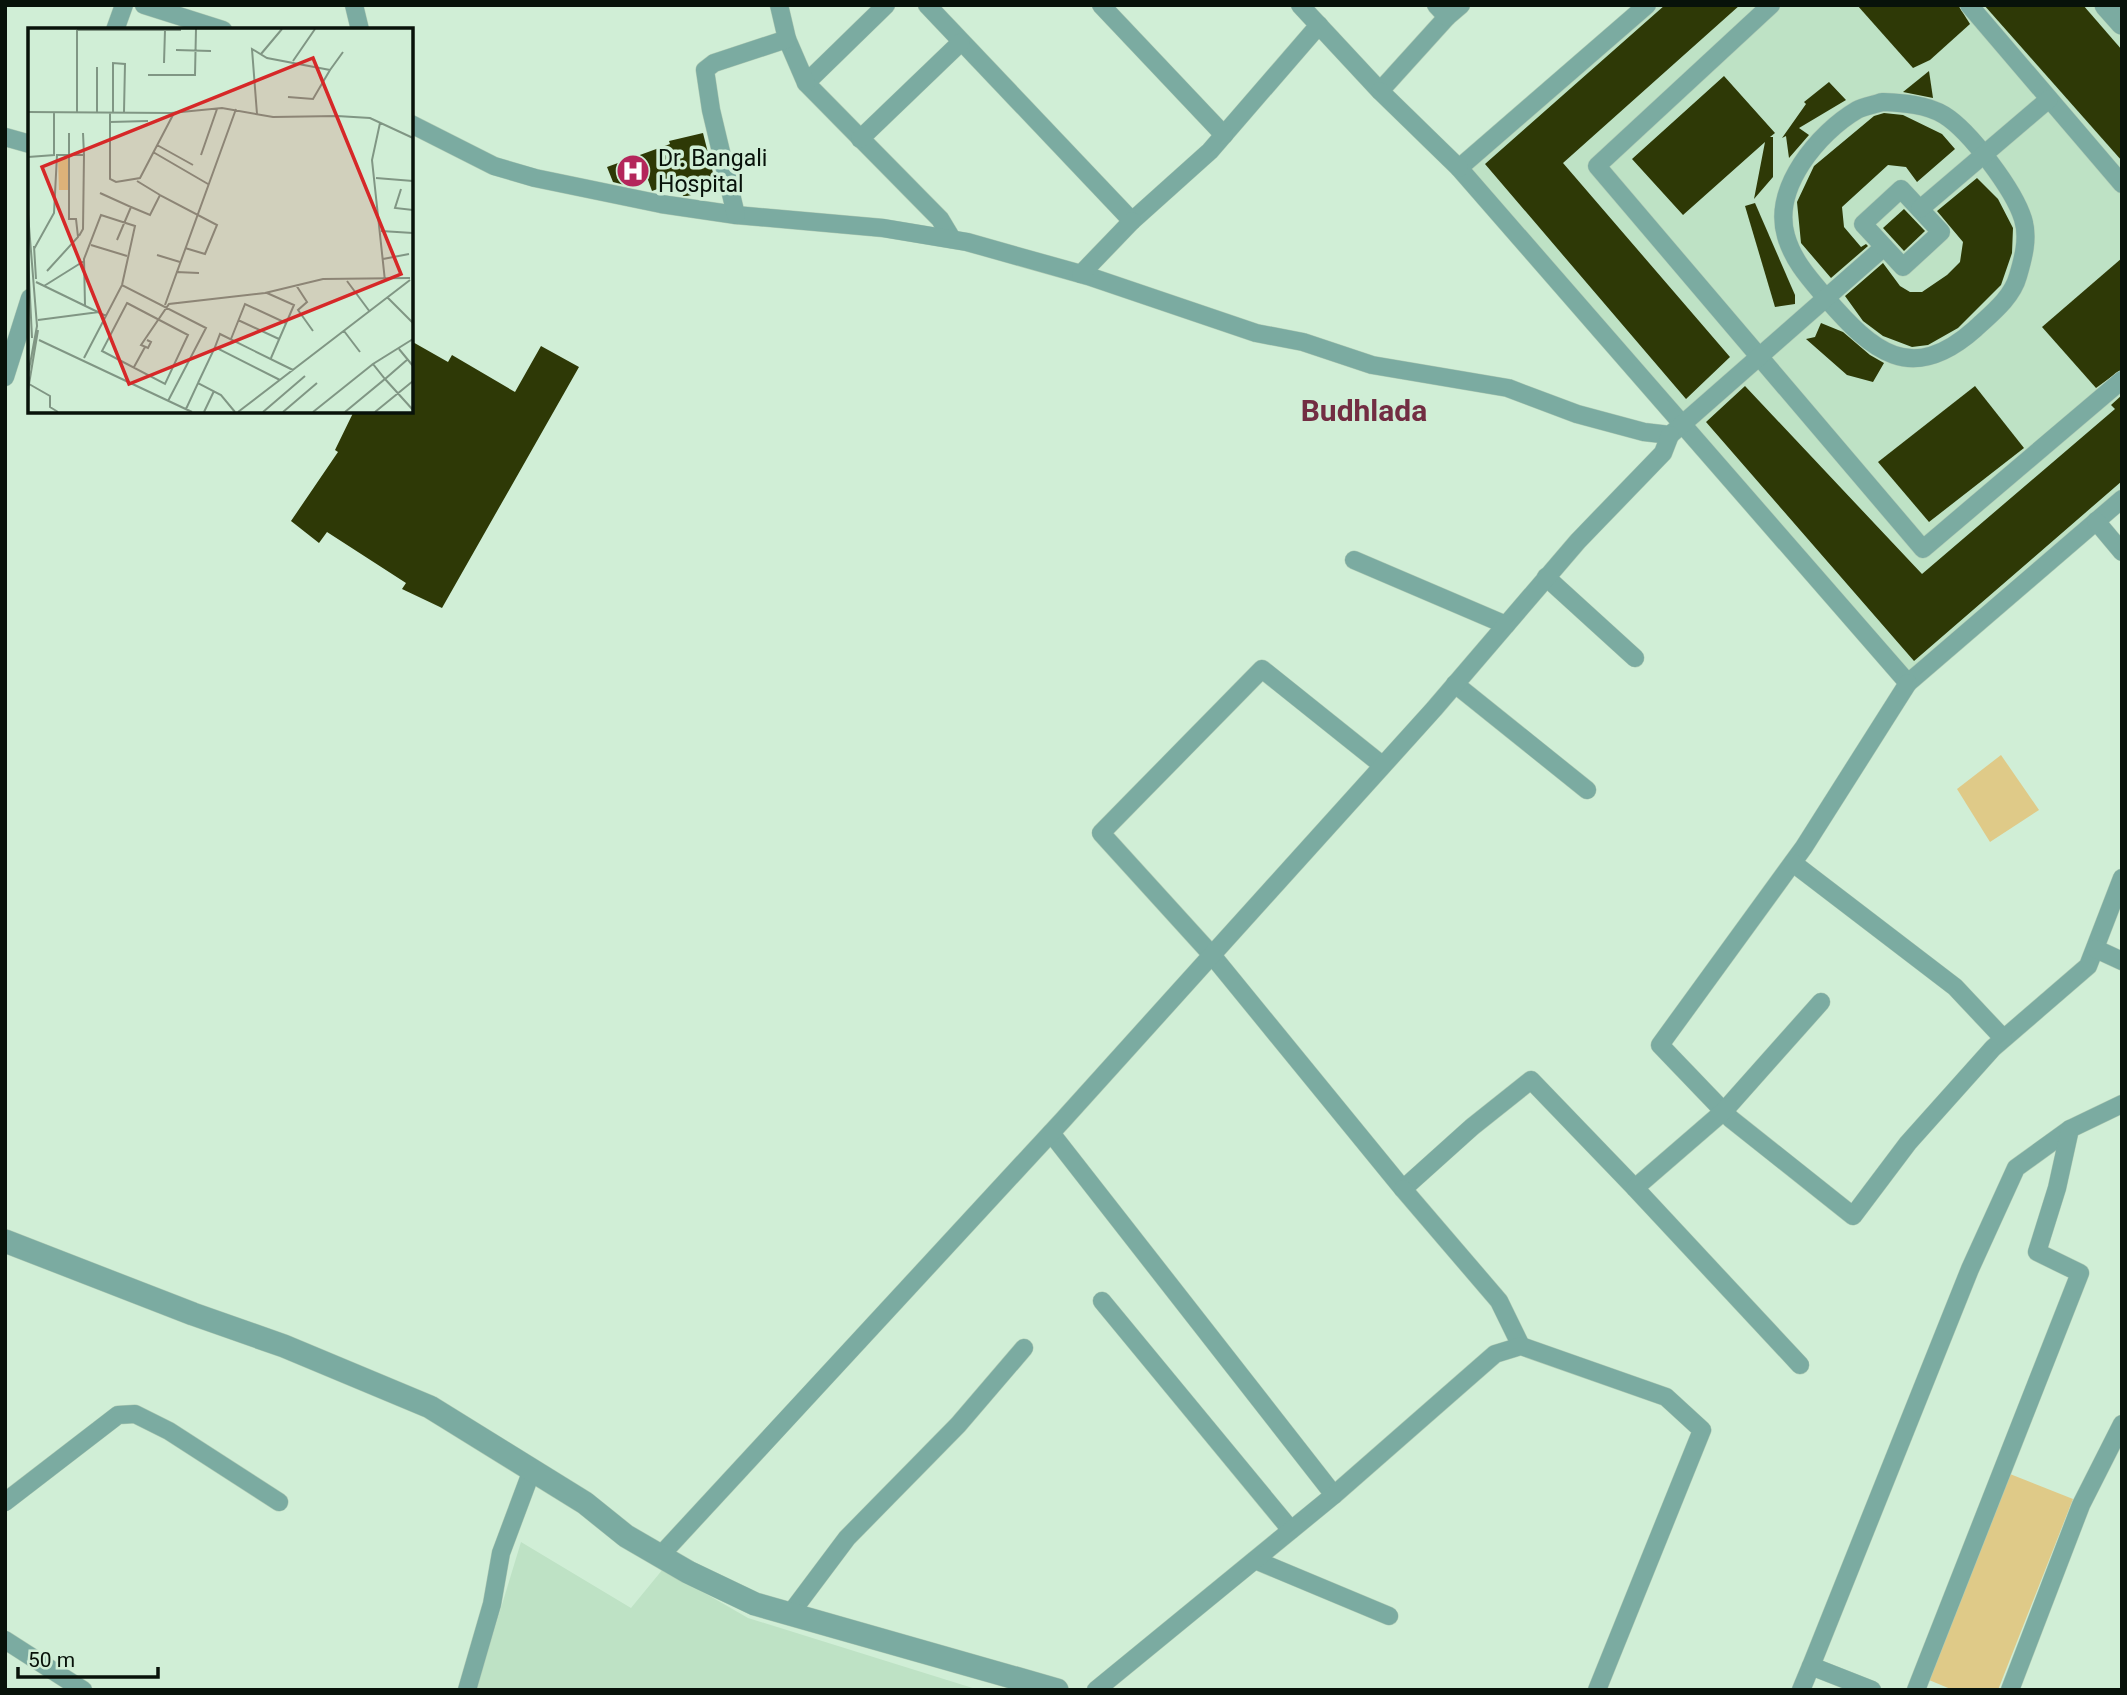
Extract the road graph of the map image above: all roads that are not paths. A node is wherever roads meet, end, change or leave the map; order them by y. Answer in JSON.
{"nodes":[{"id":1,"x":124,"y":5,"type":"edge"},
{"id":2,"x":144,"y":5,"type":"edge"},
{"id":3,"x":354,"y":5,"type":"edge"},
{"id":4,"x":779,"y":5,"type":"edge"},
{"id":5,"x":887,"y":5,"type":"edge"},
{"id":6,"x":927,"y":5,"type":"edge"},
{"id":7,"x":1101,"y":5,"type":"edge"},
{"id":8,"x":1300,"y":5,"type":"edge"},
{"id":9,"x":1647,"y":5,"type":"edge"},
{"id":10,"x":1771,"y":5,"type":"edge"},
{"id":11,"x":1969,"y":5,"type":"edge"},
{"id":12,"x":2106,"y":5,"type":"edge"},
{"id":13,"x":1448,"y":9,"type":"edge"},
{"id":14,"x":2122,"y":23,"type":"edge"},
{"id":15,"x":1319,"y":25,"type":"junction"},
{"id":16,"x":116,"y":28,"type":"edge"},
{"id":17,"x":217,"y":28,"type":"edge"},
{"id":18,"x":360,"y":28,"type":"edge"},
{"id":19,"x":787,"y":40,"type":"junction"},
{"id":20,"x":961,"y":42,"type":"junction"},
{"id":21,"x":806,"y":83,"type":"junction"},
{"id":22,"x":1380,"y":91,"type":"junction"},
{"id":23,"x":2049,"y":99,"type":"junction"},
{"id":24,"x":413,"y":125,"type":"edge"},
{"id":25,"x":1224,"y":135,"type":"junction"},
{"id":26,"x":5,"y":137,"type":"edge"},
{"id":27,"x":860,"y":139,"type":"junction"},
{"id":28,"x":28,"y":143,"type":"edge"},
{"id":29,"x":1984,"y":154,"type":"junction"},
{"id":30,"x":1459,"y":168,"type":"junction"},
{"id":31,"x":2122,"y":184,"type":"edge"},
{"id":32,"x":1920,"y":209,"type":"junction"},
{"id":33,"x":736,"y":215,"type":"junction"},
{"id":34,"x":1132,"y":221,"type":"junction"},
{"id":35,"x":952,"y":239,"type":"junction"},
{"id":36,"x":1884,"y":247,"type":"junction"},
{"id":37,"x":1081,"y":274,"type":"junction"},
{"id":38,"x":1826,"y":298,"type":"junction"},
{"id":39,"x":28,"y":303,"type":"edge"},
{"id":40,"x":10,"y":346,"type":"edge"},
{"id":41,"x":1759,"y":358,"type":"junction"},
{"id":42,"x":5,"y":377,"type":"edge"},
{"id":43,"x":2122,"y":380,"type":"edge"},
{"id":44,"x":1677,"y":430,"type":"junction"},
{"id":45,"x":2122,"y":499,"type":"edge"},
{"id":46,"x":2096,"y":522,"type":"junction"},
{"id":47,"x":2122,"y":552,"type":"edge"},
{"id":48,"x":1354,"y":560,"type":"dead end"},
{"id":49,"x":1546,"y":577,"type":"junction"},
{"id":50,"x":1506,"y":625,"type":"junction"},
{"id":51,"x":1635,"y":658,"type":"dead end"},
{"id":52,"x":1455,"y":684,"type":"junction"},
{"id":53,"x":1908,"y":684,"type":"junction"},
{"id":54,"x":1382,"y":765,"type":"junction"},
{"id":55,"x":1587,"y":790,"type":"dead end"},
{"id":56,"x":1793,"y":863,"type":"junction"},
{"id":57,"x":2122,"y":878,"type":"edge"},
{"id":58,"x":2096,"y":949,"type":"junction"},
{"id":59,"x":1211,"y":954,"type":"junction"},
{"id":60,"x":2122,"y":961,"type":"edge"},
{"id":61,"x":1821,"y":1002,"type":"dead end"},
{"id":62,"x":2003,"y":1038,"type":"junction"},
{"id":63,"x":2122,"y":1104,"type":"edge"},
{"id":64,"x":1724,"y":1111,"type":"junction"},
{"id":65,"x":2070,"y":1129,"type":"junction"},
{"id":66,"x":1051,"y":1133,"type":"junction"},
{"id":67,"x":1635,"y":1188,"type":"junction"},
{"id":68,"x":1403,"y":1189,"type":"junction"},
{"id":69,"x":5,"y":1241,"type":"edge"},
{"id":70,"x":1102,"y":1301,"type":"dead end"},
{"id":71,"x":1521,"y":1346,"type":"junction"},
{"id":72,"x":1024,"y":1348,"type":"dead end"},
{"id":73,"x":1800,"y":1365,"type":"dead end"},
{"id":74,"x":2122,"y":1424,"type":"edge"},
{"id":75,"x":532,"y":1470,"type":"junction"},
{"id":76,"x":1334,"y":1494,"type":"junction"},
{"id":77,"x":5,"y":1502,"type":"edge"},
{"id":78,"x":279,"y":1502,"type":"dead end"},
{"id":79,"x":1291,"y":1530,"type":"junction"},
{"id":80,"x":660,"y":1556,"type":"junction"},
{"id":81,"x":1255,"y":1560,"type":"junction"},
{"id":82,"x":790,"y":1614,"type":"junction"},
{"id":83,"x":1389,"y":1616,"type":"dead end"},
{"id":84,"x":5,"y":1640,"type":"edge"},
{"id":85,"x":1811,"y":1666,"type":"junction"},
{"id":86,"x":83,"y":1690,"type":"edge"},
{"id":87,"x":467,"y":1690,"type":"edge"},
{"id":88,"x":1057,"y":1690,"type":"edge"},
{"id":89,"x":1096,"y":1690,"type":"edge"},
{"id":90,"x":1597,"y":1690,"type":"edge"},
{"id":91,"x":1801,"y":1690,"type":"edge"},
{"id":92,"x":1872,"y":1690,"type":"edge"},
{"id":93,"x":1916,"y":1690,"type":"edge"},
{"id":94,"x":2010,"y":1690,"type":"edge"}],
"edges":[{"from":1,"to":16,"type":"street"},
{"from":2,"to":17,"type":"street"},
{"from":3,"to":18,"type":"street"},
{"from":4,"to":19,"type":"street"},
{"from":5,"to":21,"type":"street"},
{"from":6,"to":20,"type":"street"},
{"from":7,"to":25,"type":"street"},
{"from":8,"to":15,"type":"street"},
{"from":9,"to":30,"type":"street"},
{"from":10,"to":41,"type":"street"},
{"from":11,"to":23,"type":"street"},
{"from":12,"to":14,"type":"street"},
{"from":13,"to":22,"type":"street"},
{"from":15,"to":22,"type":"street"},
{"from":15,"to":25,"type":"street"},
{"from":19,"to":21,"type":"street"},
{"from":19,"to":33,"type":"street"},
{"from":20,"to":27,"type":"street"},
{"from":20,"to":34,"type":"street"},
{"from":21,"to":27,"type":"street"},
{"from":22,"to":30,"type":"street"},
{"from":23,"to":29,"type":"street"},
{"from":23,"to":31,"type":"street"},
{"from":24,"to":33,"type":"street"},
{"from":25,"to":34,"type":"street"},
{"from":26,"to":28,"type":"street"},
{"from":27,"to":35,"type":"street"},
{"from":29,"to":32,"type":"street"},
{"from":29,"to":38,"type":"street"},
{"from":29,"to":38,"type":"street"},
{"from":30,"to":44,"type":"street"},
{"from":32,"to":36,"type":"street"},
{"from":32,"to":36,"type":"street"},
{"from":33,"to":35,"type":"street"},
{"from":34,"to":37,"type":"street"},
{"from":35,"to":37,"type":"street"},
{"from":36,"to":38,"type":"street"},
{"from":37,"to":44,"type":"street"},
{"from":38,"to":41,"type":"street"},
{"from":39,"to":40,"type":"street"},
{"from":40,"to":42,"type":"street"},
{"from":41,"to":43,"type":"street"},
{"from":41,"to":44,"type":"street"},
{"from":44,"to":49,"type":"street"},
{"from":44,"to":53,"type":"street"},
{"from":45,"to":46,"type":"street"},
{"from":46,"to":47,"type":"street"},
{"from":46,"to":53,"type":"street"},
{"from":48,"to":50,"type":"street"},
{"from":49,"to":50,"type":"street"},
{"from":49,"to":51,"type":"street"},
{"from":50,"to":52,"type":"street"},
{"from":52,"to":54,"type":"street"},
{"from":52,"to":55,"type":"street"},
{"from":53,"to":56,"type":"street"},
{"from":54,"to":59,"type":"street"},
{"from":54,"to":59,"type":"street"},
{"from":56,"to":62,"type":"street"},
{"from":56,"to":64,"type":"street"},
{"from":57,"to":58,"type":"street"},
{"from":58,"to":60,"type":"street"},
{"from":58,"to":62,"type":"street"},
{"from":59,"to":66,"type":"street"},
{"from":59,"to":68,"type":"street"},
{"from":61,"to":64,"type":"street"},
{"from":62,"to":64,"type":"street"},
{"from":63,"to":65,"type":"street"},
{"from":64,"to":67,"type":"street"},
{"from":65,"to":85,"type":"street"},
{"from":65,"to":93,"type":"street"},
{"from":66,"to":76,"type":"street"},
{"from":66,"to":80,"type":"street"},
{"from":67,"to":68,"type":"street"},
{"from":67,"to":73,"type":"street"},
{"from":68,"to":71,"type":"street"},
{"from":69,"to":75,"type":"street"},
{"from":70,"to":79,"type":"street"},
{"from":71,"to":76,"type":"street"},
{"from":71,"to":90,"type":"street"},
{"from":72,"to":82,"type":"street"},
{"from":74,"to":94,"type":"street"},
{"from":75,"to":80,"type":"street"},
{"from":75,"to":87,"type":"street"},
{"from":76,"to":79,"type":"street"},
{"from":77,"to":78,"type":"street"},
{"from":79,"to":81,"type":"street"},
{"from":80,"to":82,"type":"street"},
{"from":81,"to":83,"type":"street"},
{"from":81,"to":89,"type":"street"},
{"from":82,"to":88,"type":"street"},
{"from":84,"to":86,"type":"street"},
{"from":85,"to":91,"type":"street"},
{"from":85,"to":92,"type":"street"}]}
